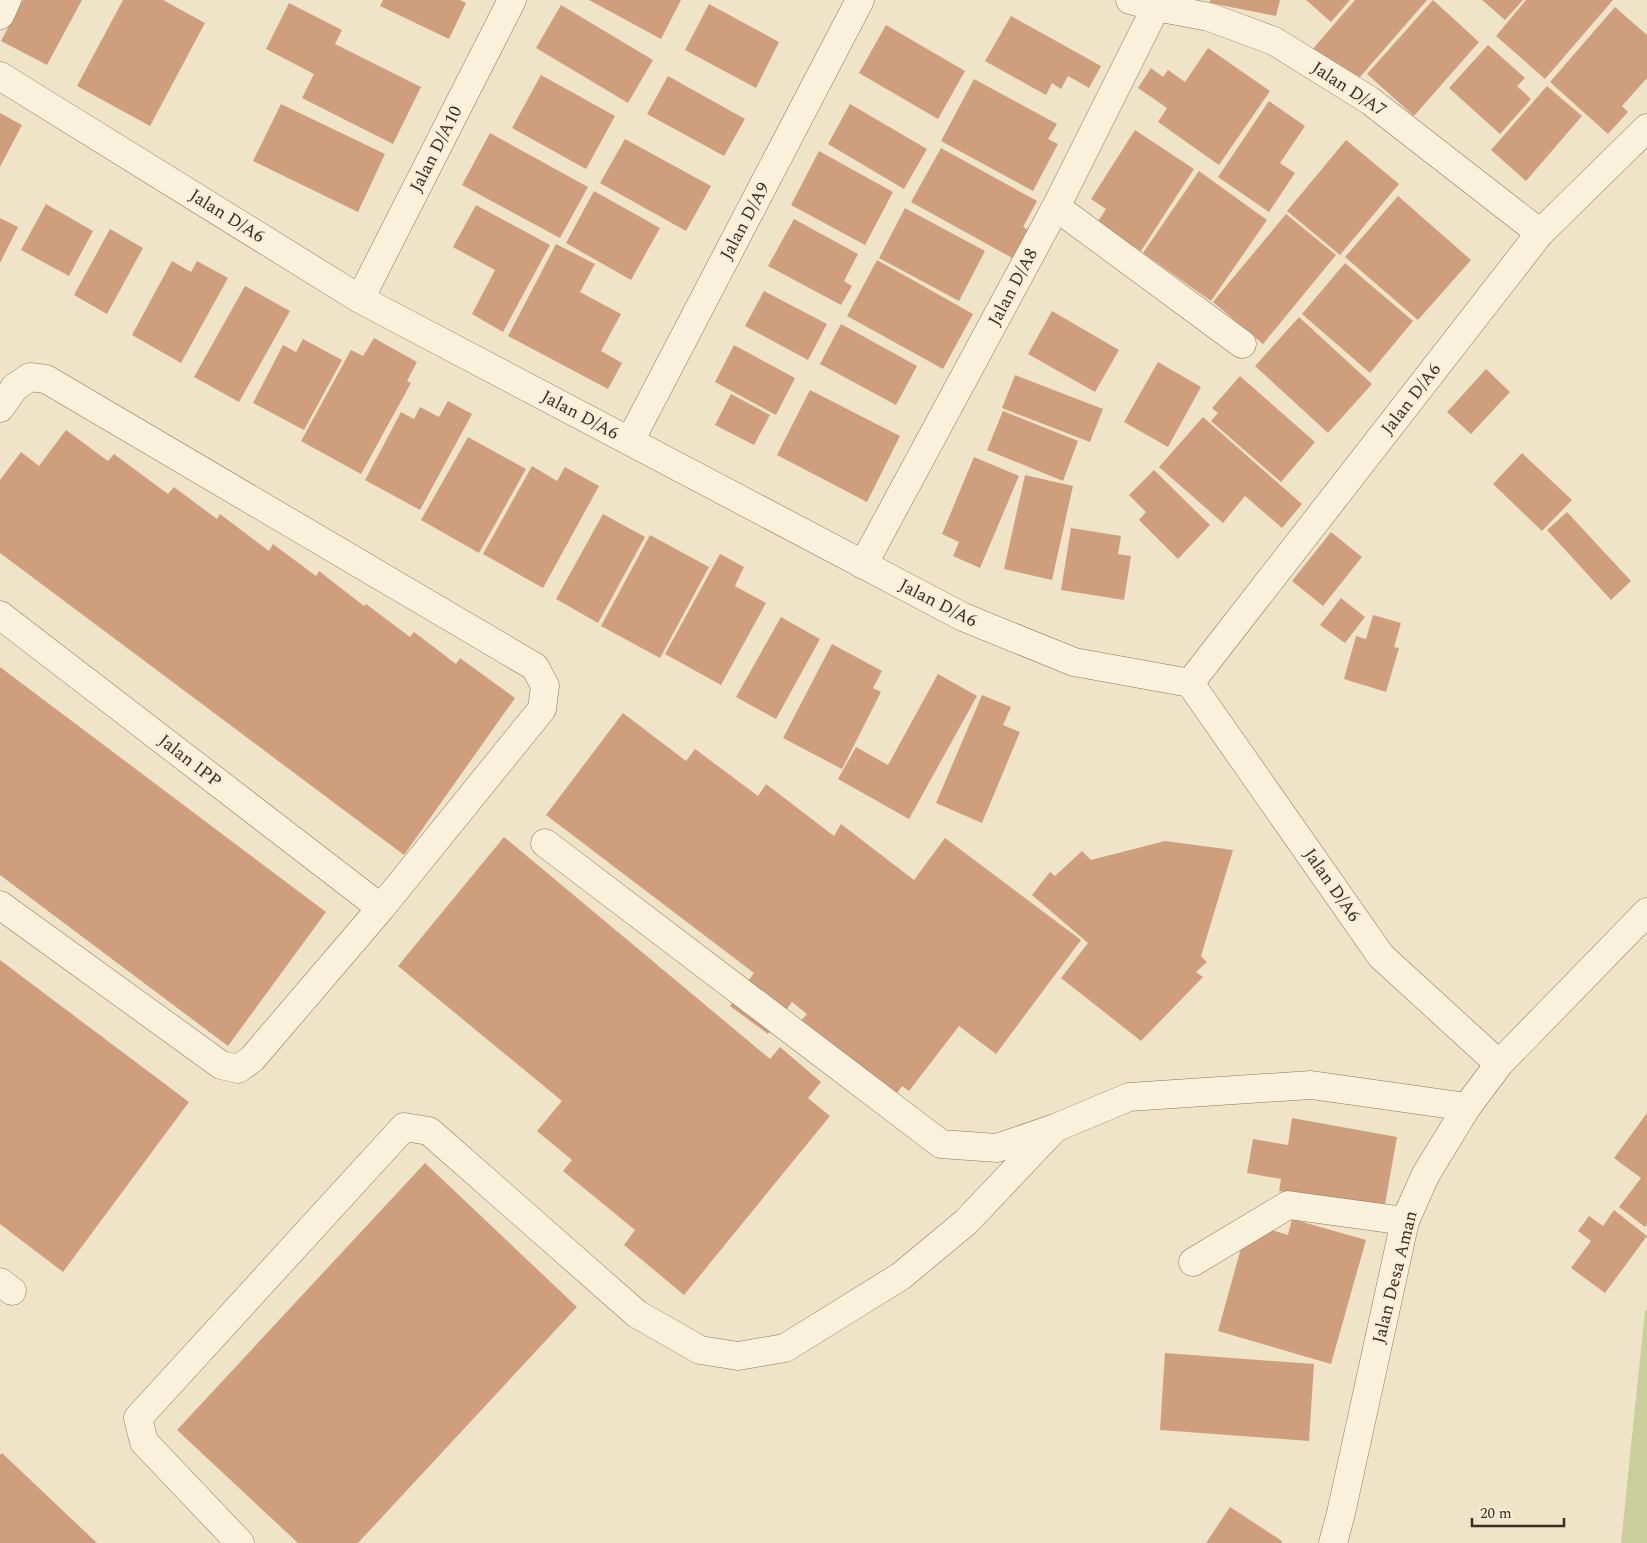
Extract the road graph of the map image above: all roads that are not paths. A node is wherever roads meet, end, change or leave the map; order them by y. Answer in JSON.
{"nodes":[{"id":1,"x":7,"y":0,"type":"edge"},
{"id":2,"x":512,"y":0,"type":"edge"},
{"id":3,"x":860,"y":0,"type":"edge"},
{"id":4,"x":1143,"y":3,"type":"edge"},
{"id":5,"x":0,"y":15,"type":"edge"},
{"id":6,"x":0,"y":76,"type":"edge"},
{"id":7,"x":1647,"y":128,"type":"edge"},
{"id":8,"x":1056,"y":208,"type":"junction"},
{"id":9,"x":1540,"y":233,"type":"junction"},
{"id":10,"x":360,"y":299,"type":"junction"},
{"id":11,"x":1242,"y":344,"type":"dead end"},
{"id":12,"x":0,"y":408,"type":"edge"},
{"id":13,"x":630,"y":441,"type":"junction"},
{"id":14,"x":864,"y":564,"type":"junction"},
{"id":15,"x":0,"y":615,"type":"edge"},
{"id":16,"x":1190,"y":683,"type":"junction"},
{"id":17,"x":545,"y":843,"type":"dead end"},
{"id":18,"x":0,"y":905,"type":"edge"},
{"id":19,"x":381,"y":908,"type":"junction"},
{"id":20,"x":1647,"y":912,"type":"edge"},
{"id":21,"x":1499,"y":1064,"type":"junction"},
{"id":22,"x":1467,"y":1106,"type":"junction"},
{"id":23,"x":1055,"y":1128,"type":"junction"},
{"id":24,"x":1405,"y":1221,"type":"junction"},
{"id":25,"x":1193,"y":1262,"type":"dead end"},
{"id":26,"x":240,"y":1543,"type":"edge"},
{"id":27,"x":1332,"y":1543,"type":"edge"}],
"edges":[{"from":1,"to":5,"type":"street"},
{"from":2,"to":10,"type":"street","name":"Jalan D/A10"},
{"from":3,"to":13,"type":"street","name":"Jalan D/A9"},
{"from":4,"to":8,"type":"street","name":"Jalan D/A8"},
{"from":4,"to":9,"type":"street","name":"Jalan D/A7"},
{"from":6,"to":10,"type":"street","name":"Jalan D/A6"},
{"from":7,"to":9,"type":"street","name":"Jalan D/A6"},
{"from":8,"to":11,"type":"street"},
{"from":8,"to":14,"type":"street","name":"Jalan D/A8"},
{"from":9,"to":16,"type":"street","name":"Jalan D/A6"},
{"from":10,"to":13,"type":"street","name":"Jalan D/A6"},
{"from":12,"to":19,"type":"street"},
{"from":13,"to":14,"type":"street","name":"Jalan D/A6"},
{"from":14,"to":16,"type":"street","name":"Jalan D/A6"},
{"from":15,"to":19,"type":"street","name":"Jalan IPP"},
{"from":16,"to":21,"type":"street","name":"Jalan D/A6"},
{"from":17,"to":23,"type":"street"},
{"from":18,"to":19,"type":"street"},
{"from":20,"to":21,"type":"street","name":"Jalan Desa Aman"},
{"from":21,"to":22,"type":"street","name":"Jalan Desa Aman"},
{"from":22,"to":23,"type":"street"},
{"from":22,"to":24,"type":"street","name":"Jalan Desa Aman"},
{"from":23,"to":26,"type":"street"},
{"from":24,"to":25,"type":"street"},
{"from":24,"to":27,"type":"street","name":"Jalan Desa Aman"}]}
